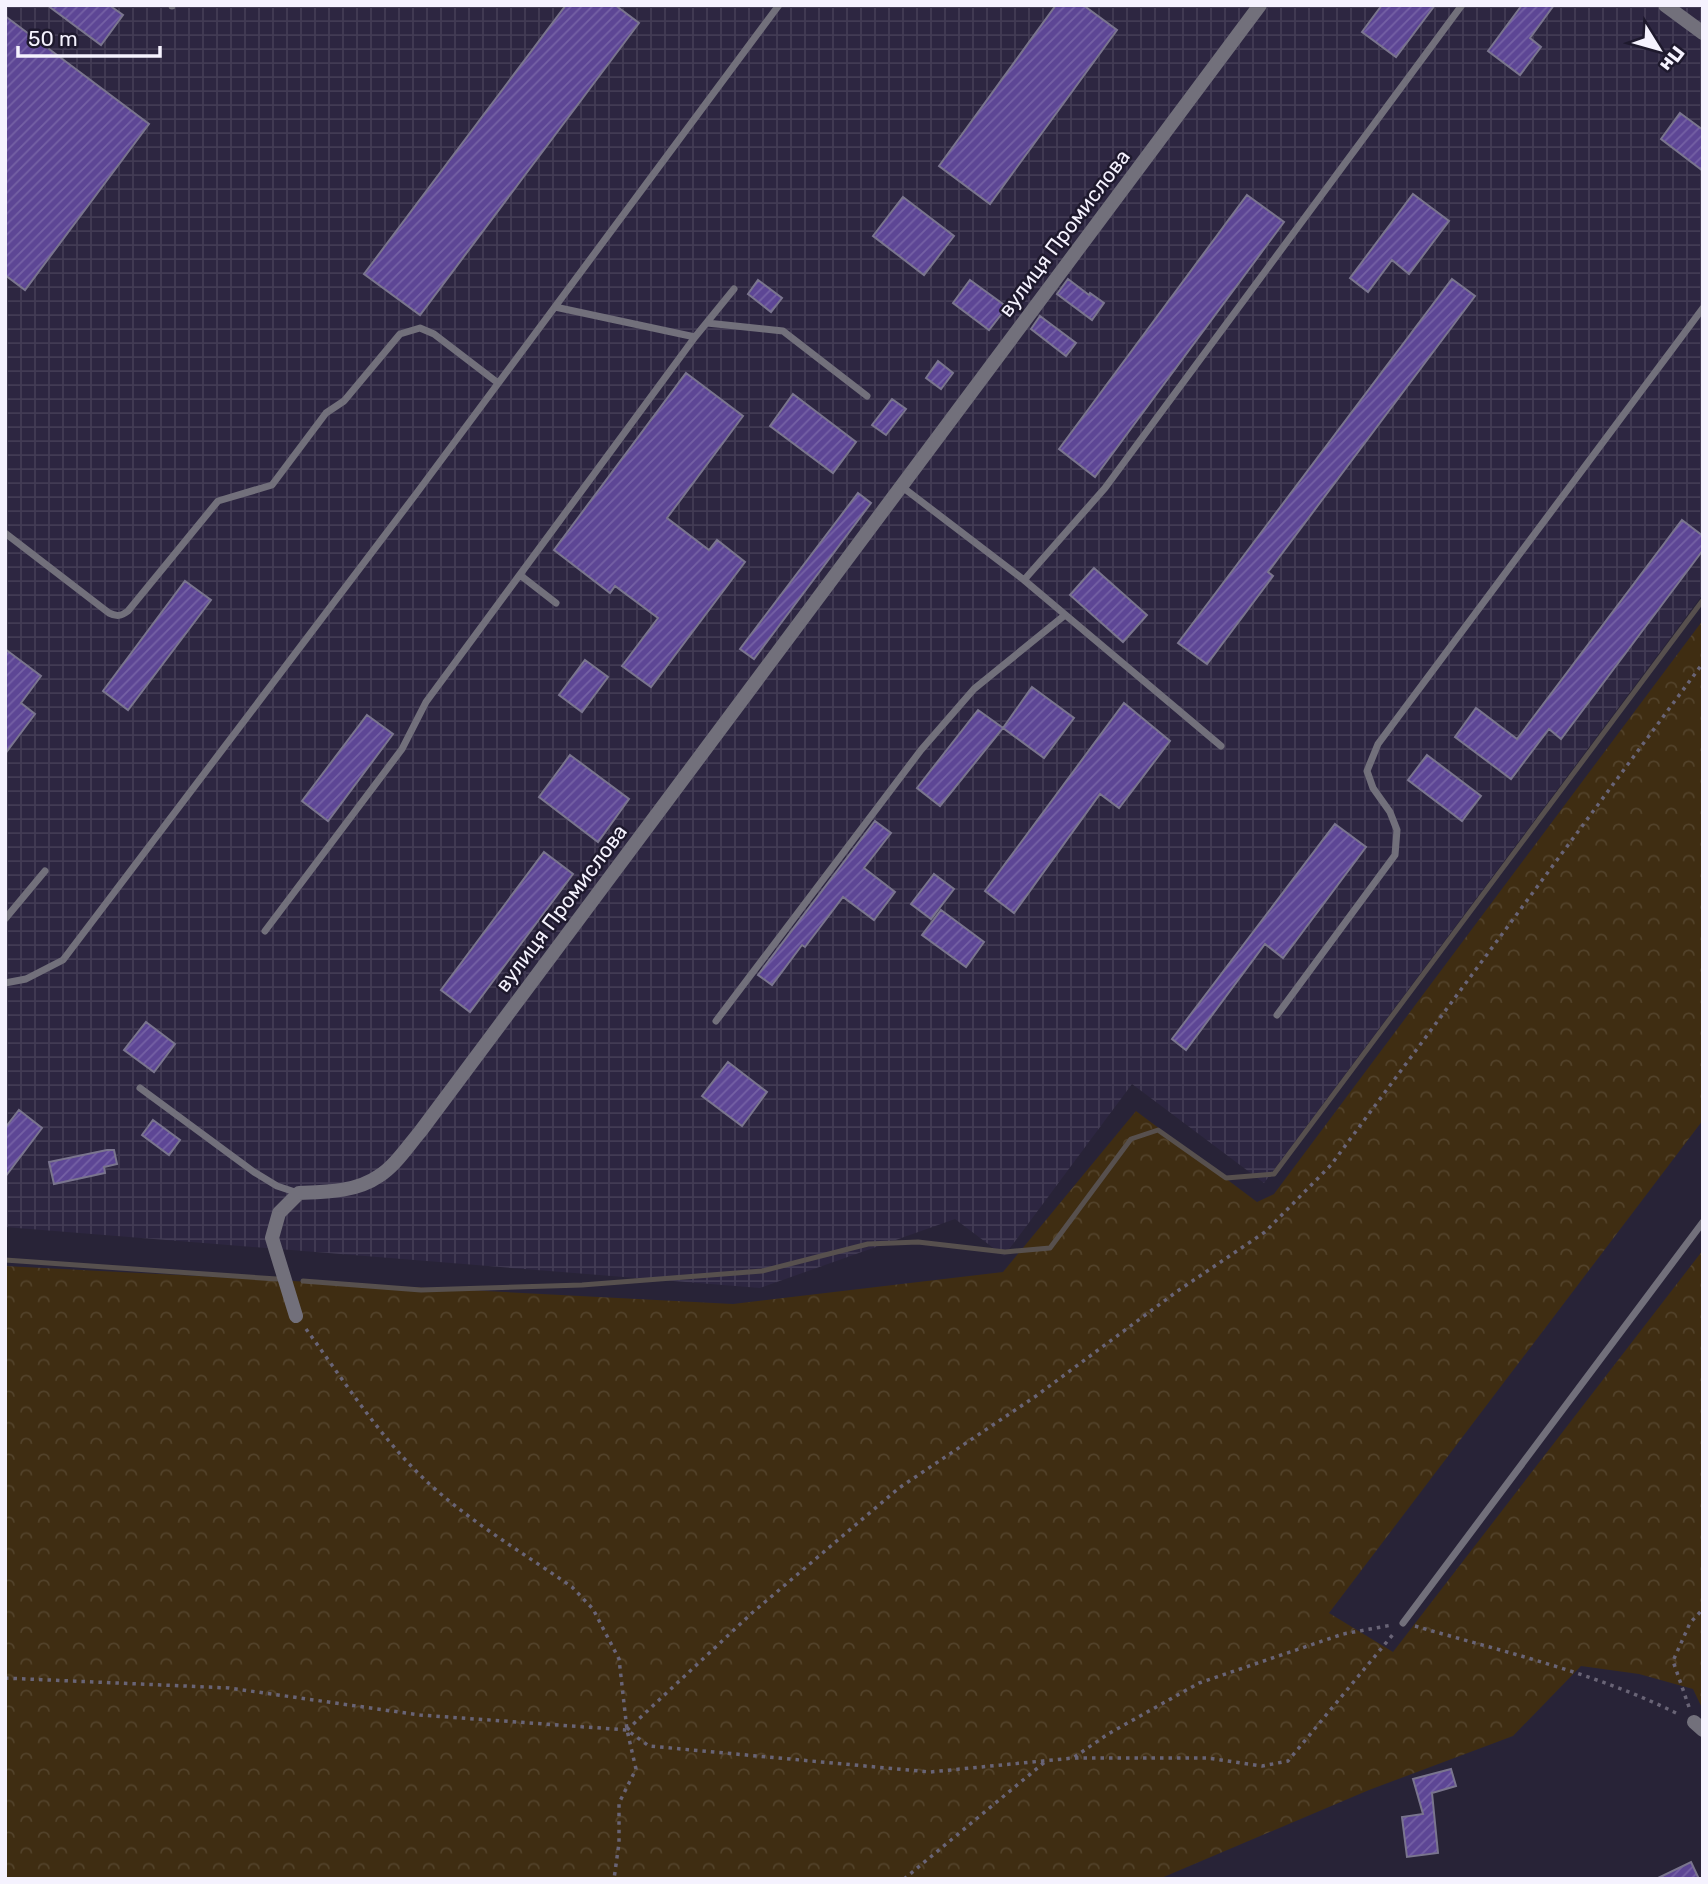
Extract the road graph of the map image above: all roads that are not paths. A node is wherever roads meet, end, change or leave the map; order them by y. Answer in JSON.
{"nodes":[{"id":1,"x":779,"y":5,"type":"edge"},
{"id":2,"x":1260,"y":5,"type":"edge"},
{"id":3,"x":1462,"y":5,"type":"edge"},
{"id":4,"x":1665,"y":5,"type":"edge"},
{"id":5,"x":1703,"y":33,"type":"edge"},
{"id":6,"x":734,"y":289,"type":"dead end"},
{"id":7,"x":555,"y":307,"type":"junction"},
{"id":8,"x":1703,"y":308,"type":"edge"},
{"id":9,"x":707,"y":323,"type":"junction"},
{"id":10,"x":695,"y":337,"type":"junction"},
{"id":11,"x":498,"y":383,"type":"junction"},
{"id":12,"x":867,"y":396,"type":"dead end"},
{"id":13,"x":901,"y":486,"type":"junction"},
{"id":14,"x":5,"y":533,"type":"edge"},
{"id":15,"x":520,"y":575,"type":"junction"},
{"id":16,"x":1024,"y":580,"type":"junction"},
{"id":17,"x":556,"y":603,"type":"dead end"},
{"id":18,"x":1065,"y":615,"type":"junction"},
{"id":19,"x":1221,"y":746,"type":"dead end"},
{"id":20,"x":45,"y":871,"type":"dead end"},
{"id":21,"x":5,"y":919,"type":"edge"},
{"id":22,"x":265,"y":931,"type":"dead end"},
{"id":23,"x":5,"y":983,"type":"edge"},
{"id":24,"x":1277,"y":1015,"type":"dead end"},
{"id":25,"x":716,"y":1021,"type":"dead end"},
{"id":26,"x":140,"y":1088,"type":"dead end"},
{"id":27,"x":299,"y":1193,"type":"junction"},
{"id":28,"x":1703,"y":1222,"type":"edge"},
{"id":29,"x":296,"y":1316,"type":"road end"},
{"id":30,"x":1403,"y":1623,"type":"road end"}],
"edges":[{"from":1,"to":7,"type":"lane"},
{"from":2,"to":13,"type":"street","name":"вулиця Промислова"},
{"from":3,"to":16,"type":"lane"},
{"from":4,"to":5,"type":"street"},
{"from":6,"to":9,"type":"lane"},
{"from":7,"to":10,"type":"lane"},
{"from":7,"to":11,"type":"lane"},
{"from":8,"to":24,"type":"lane"},
{"from":9,"to":10,"type":"lane"},
{"from":9,"to":12,"type":"lane"},
{"from":10,"to":15,"type":"lane"},
{"from":11,"to":14,"type":"lane"},
{"from":11,"to":23,"type":"lane"},
{"from":13,"to":16,"type":"lane"},
{"from":13,"to":27,"type":"street","name":"вулиця Промислова"},
{"from":15,"to":17,"type":"lane"},
{"from":15,"to":22,"type":"lane"},
{"from":16,"to":18,"type":"lane"},
{"from":18,"to":19,"type":"lane"},
{"from":18,"to":25,"type":"lane"},
{"from":20,"to":21,"type":"lane"},
{"from":26,"to":27,"type":"lane"},
{"from":27,"to":29,"type":"street"},
{"from":28,"to":30,"type":"lane"}]}
